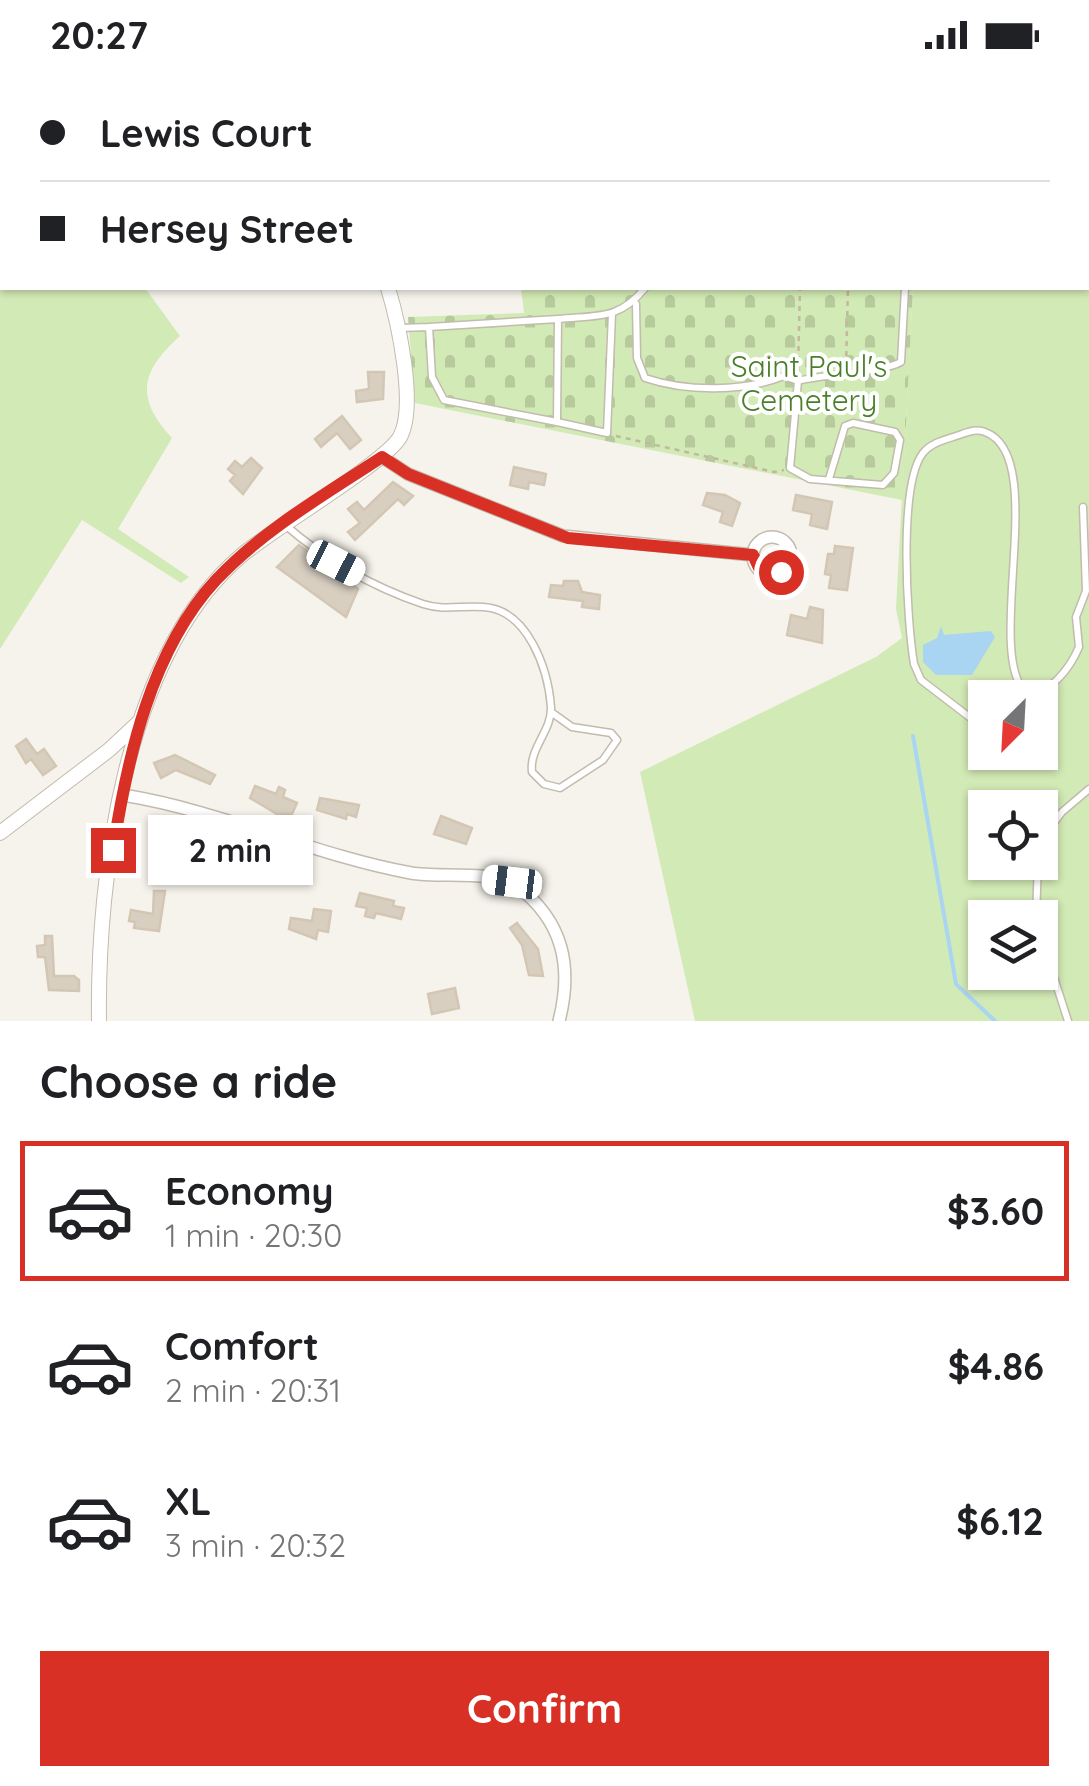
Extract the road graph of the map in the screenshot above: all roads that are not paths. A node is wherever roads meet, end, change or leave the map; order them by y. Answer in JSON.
{"nodes":[{"id":1,"x":388,"y":290,"type":"edge"},
{"id":2,"x":644,"y":290,"type":"edge"},
{"id":3,"x":905,"y":290,"type":"edge"},
{"id":4,"x":636,"y":304,"type":"junction"},
{"id":5,"x":612,"y":314,"type":"junction"},
{"id":6,"x":558,"y":318,"type":"junction"},
{"id":7,"x":398,"y":328,"type":"junction"},
{"id":8,"x":429,"y":328,"type":"junction"},
{"id":9,"x":798,"y":382,"type":"junction"},
{"id":10,"x":557,"y":422,"type":"junction"},
{"id":11,"x":382,"y":457,"type":"junction"},
{"id":12,"x":829,"y":480,"type":"junction"},
{"id":13,"x":1083,"y":507,"type":"dead end"},
{"id":14,"x":283,"y":522,"type":"junction"},
{"id":15,"x":753,"y":555,"type":"dead end"},
{"id":16,"x":1020,"y":680,"type":"edge"},
{"id":17,"x":1053,"y":680,"type":"edge"},
{"id":18,"x":552,"y":712,"type":"junction"},
{"id":19,"x":968,"y":716,"type":"edge"},
{"id":20,"x":143,"y":717,"type":"junction"},
{"id":21,"x":108,"y":752,"type":"junction"},
{"id":22,"x":128,"y":772,"type":"junction"},
{"id":23,"x":1089,"y":789,"type":"edge"},
{"id":24,"x":123,"y":794,"type":"junction"},
{"id":25,"x":1058,"y":817,"type":"edge"},
{"id":26,"x":0,"y":833,"type":"edge"},
{"id":27,"x":1058,"y":990,"type":"edge"},
{"id":28,"x":99,"y":1021,"type":"edge"},
{"id":29,"x":559,"y":1021,"type":"edge"},
{"id":30,"x":1068,"y":1021,"type":"edge"}],
"edges":[{"from":1,"to":7,"type":"street"},
{"from":2,"to":4,"type":"lane"},
{"from":3,"to":9,"type":"lane"},
{"from":4,"to":5,"type":"lane"},
{"from":4,"to":9,"type":"lane"},
{"from":5,"to":6,"type":"lane"},
{"from":5,"to":10,"type":"lane"},
{"from":6,"to":8,"type":"lane"},
{"from":6,"to":10,"type":"lane"},
{"from":7,"to":8,"type":"lane"},
{"from":7,"to":11,"type":"street"},
{"from":8,"to":10,"type":"lane"},
{"from":9,"to":12,"type":"lane"},
{"from":11,"to":14,"type":"street"},
{"from":11,"to":15,"type":"street"},
{"from":12,"to":12,"type":"lane"},
{"from":13,"to":17,"type":"lane"},
{"from":14,"to":18,"type":"lane"},
{"from":14,"to":20,"type":"street"},
{"from":16,"to":19,"type":"lane"},
{"from":18,"to":18,"type":"lane"},
{"from":20,"to":21,"type":"street"},
{"from":20,"to":22,"type":"street"},
{"from":21,"to":22,"type":"street"},
{"from":21,"to":26,"type":"street"},
{"from":22,"to":24,"type":"street"},
{"from":23,"to":25,"type":"lane"},
{"from":24,"to":28,"type":"street"},
{"from":24,"to":29,"type":"street"},
{"from":27,"to":30,"type":"lane"}]}
